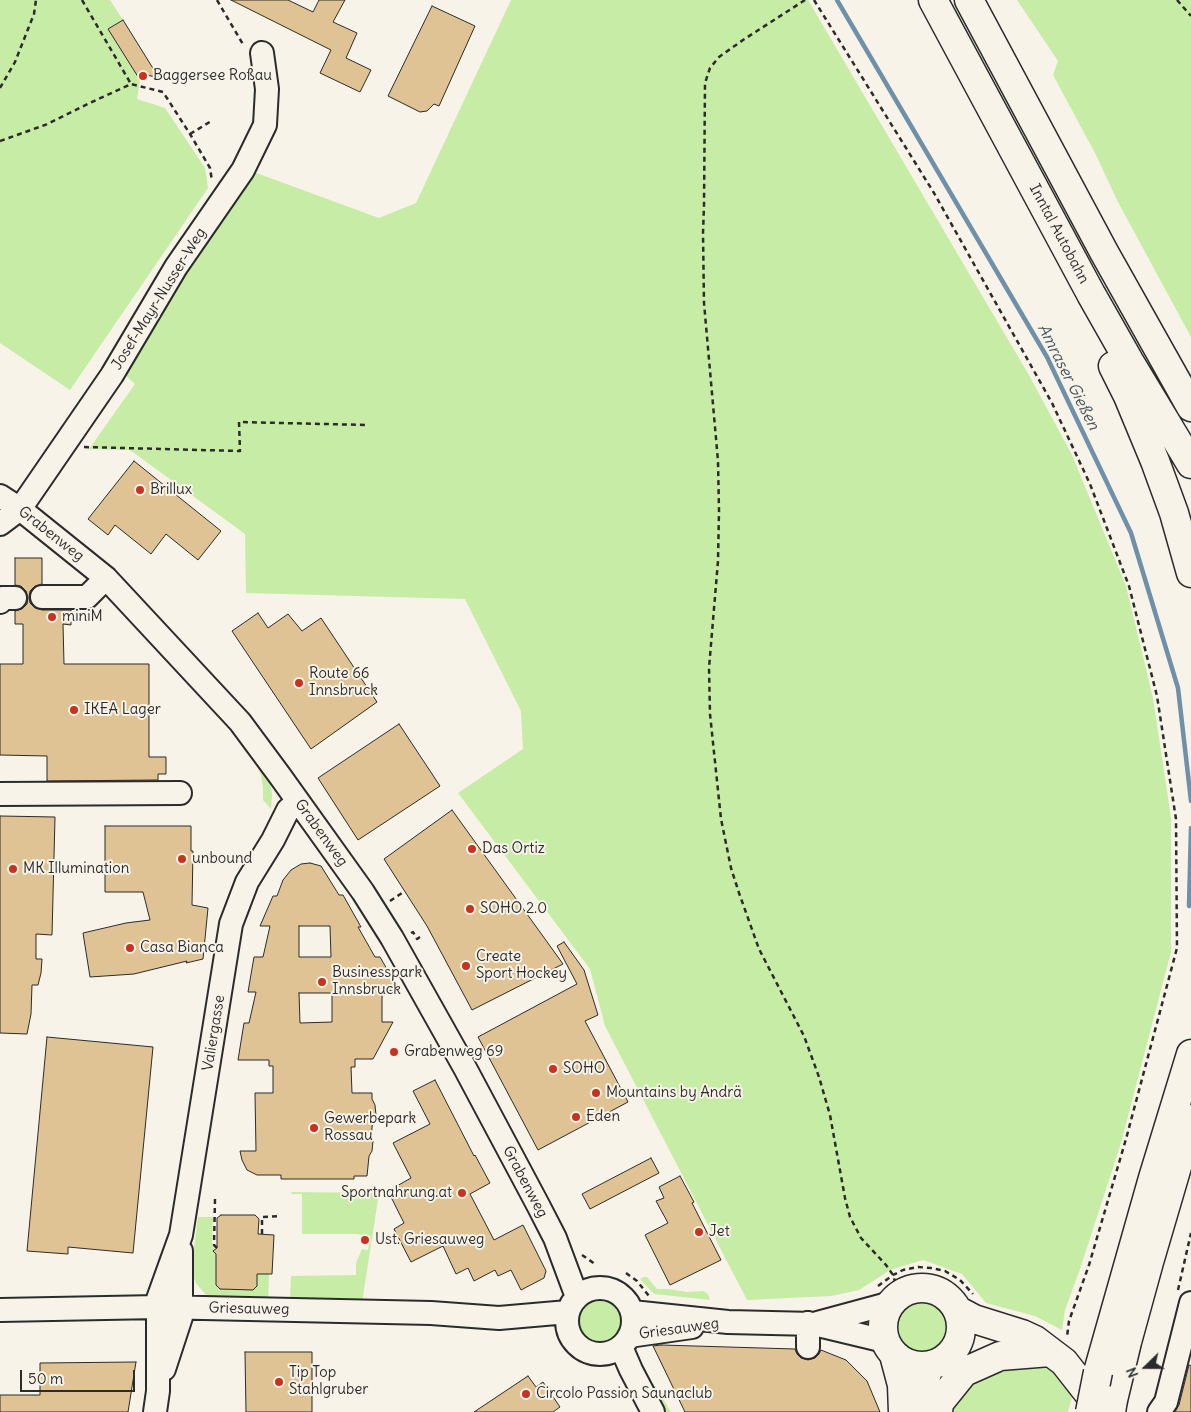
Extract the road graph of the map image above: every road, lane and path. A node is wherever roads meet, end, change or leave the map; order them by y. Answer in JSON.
{"nodes":[{"id":1,"x":36,"y":0,"type":"edge"},
{"id":2,"x":82,"y":0,"type":"edge"},
{"id":3,"x":805,"y":0,"type":"edge"},
{"id":4,"x":814,"y":0,"type":"edge"},
{"id":5,"x":934,"y":0,"type":"edge"},
{"id":6,"x":969,"y":0,"type":"edge"},
{"id":7,"x":1177,"y":0,"type":"edge"},
{"id":8,"x":1191,"y":16,"type":"edge"},
{"id":9,"x":262,"y":53,"type":"dead end"},
{"id":10,"x":131,"y":84,"type":"junction"},
{"id":11,"x":0,"y":88,"type":"edge"},
{"id":12,"x":213,"y":120,"type":"dead end"},
{"id":13,"x":190,"y":134,"type":"junction"},
{"id":14,"x":0,"y":141,"type":"edge"},
{"id":15,"x":213,"y":184,"type":"dead end"},
{"id":16,"x":1091,"y":294,"type":"junction"},
{"id":17,"x":1191,"y":407,"type":"edge"},
{"id":18,"x":368,"y":425,"type":"dead end"},
{"id":19,"x":70,"y":436,"type":"junction"},
{"id":20,"x":1191,"y":464,"type":"edge"},
{"id":21,"x":0,"y":496,"type":"edge"},
{"id":22,"x":20,"y":509,"type":"junction"},
{"id":23,"x":0,"y":524,"type":"edge"},
{"id":24,"x":1191,"y":573,"type":"edge"},
{"id":25,"x":106,"y":578,"type":"junction"},
{"id":26,"x":42,"y":598,"type":"dead end"},
{"id":27,"x":180,"y":793,"type":"dead end"},
{"id":28,"x":0,"y":794,"type":"edge"},
{"id":29,"x":298,"y":801,"type":"junction"},
{"id":30,"x":313,"y":822,"type":"junction"},
{"id":31,"x":273,"y":840,"type":"junction"},
{"id":32,"x":405,"y":891,"type":"dead end"},
{"id":33,"x":389,"y":902,"type":"dead end"},
{"id":34,"x":410,"y":934,"type":"dead end"},
{"id":35,"x":420,"y":937,"type":"dead end"},
{"id":36,"x":1190,"y":1054,"type":"edge"},
{"id":37,"x":1189,"y":1129,"type":"edge"},
{"id":38,"x":216,"y":1199,"type":"dead end"},
{"id":39,"x":280,"y":1216,"type":"dead end"},
{"id":40,"x":262,"y":1234,"type":"dead end"},
{"id":41,"x":181,"y":1235,"type":"junction"},
{"id":42,"x":217,"y":1248,"type":"dead end"},
{"id":43,"x":1186,"y":1251,"type":"dead end"},
{"id":44,"x":1191,"y":1252,"type":"edge"},
{"id":45,"x":626,"y":1273,"type":"dead end"},
{"id":46,"x":890,"y":1290,"type":"junction"},
{"id":47,"x":653,"y":1298,"type":"dead end"},
{"id":48,"x":1191,"y":1303,"type":"edge"},
{"id":49,"x":158,"y":1307,"type":"junction"},
{"id":50,"x":577,"y":1307,"type":"junction"},
{"id":51,"x":181,"y":1308,"type":"junction"},
{"id":52,"x":0,"y":1310,"type":"edge"},
{"id":53,"x":957,"y":1310,"type":"junction"},
{"id":54,"x":632,"y":1312,"type":"junction"},
{"id":55,"x":728,"y":1322,"type":"junction"},
{"id":56,"x":811,"y":1323,"type":"junction"},
{"id":57,"x":618,"y":1346,"type":"junction"},
{"id":58,"x":808,"y":1347,"type":"dead end"},
{"id":59,"x":889,"y":1348,"type":"junction"},
{"id":60,"x":1057,"y":1357,"type":"junction"},
{"id":61,"x":941,"y":1360,"type":"junction"},
{"id":62,"x":156,"y":1402,"type":"edge"},
{"id":63,"x":1108,"y":1408,"type":"edge"},
{"id":64,"x":640,"y":1412,"type":"edge"},
{"id":65,"x":652,"y":1412,"type":"edge"},
{"id":66,"x":903,"y":1412,"type":"edge"},
{"id":67,"x":916,"y":1412,"type":"edge"},
{"id":68,"x":938,"y":1412,"type":"edge"},
{"id":69,"x":1090,"y":1412,"type":"edge"},
{"id":70,"x":1159,"y":1412,"type":"edge"}],
"edges":[{"from":1,"to":11,"type":"path"},
{"from":2,"to":10,"type":"path"},
{"from":3,"to":46,"type":"path"},
{"from":4,"to":60,"type":"path"},
{"from":5,"to":16,"type":"main road","name":"Inntal Autobahn"},
{"from":6,"to":17,"type":"main road","name":"Inntal Autobahn"},
{"from":7,"to":8,"type":"path"},
{"from":9,"to":19,"type":"street","name":"Josef-Mayr-Nusser-Weg"},
{"from":10,"to":13,"type":"path"},
{"from":10,"to":14,"type":"path"},
{"from":12,"to":13,"type":"path"},
{"from":13,"to":15,"type":"path"},
{"from":16,"to":20,"type":"main road","name":"Inntal Autobahn"},
{"from":16,"to":24,"type":"main road"},
{"from":18,"to":19,"type":"path"},
{"from":19,"to":22,"type":"street","name":"Josef-Mayr-Nusser-Weg"},
{"from":21,"to":22,"type":"street","name":"Grabenweg"},
{"from":22,"to":23,"type":"street","name":"Josef-Mayr-Nusser-Weg"},
{"from":22,"to":25,"type":"street","name":"Grabenweg"},
{"from":25,"to":26,"type":"street"},
{"from":25,"to":29,"type":"street","name":"Grabenweg"},
{"from":27,"to":28,"type":"street"},
{"from":29,"to":30,"type":"street","name":"Grabenweg"},
{"from":29,"to":31,"type":"street","name":"Valiergasse"},
{"from":30,"to":31,"type":"street"},
{"from":30,"to":50,"type":"street","name":"Grabenweg"},
{"from":31,"to":41,"type":"street","name":"Valiergasse"},
{"from":32,"to":33,"type":"path"},
{"from":34,"to":35,"type":"path"},
{"from":36,"to":69,"type":"main road","bridge":true},
{"from":37,"to":63,"type":"main road"},
{"from":38,"to":42,"type":"path"},
{"from":39,"to":40,"type":"path"},
{"from":41,"to":49,"type":"street","name":"Valiergasse"},
{"from":41,"to":51,"type":"street","name":"Valiergasse"},
{"from":43,"to":44,"type":"path"},
{"from":45,"to":47,"type":"path"},
{"from":46,"to":53,"type":"main road","name":"Griesauweg"},
{"from":46,"to":56,"type":"street","name":"Griesauweg"},
{"from":46,"to":59,"type":"main road"},
{"from":48,"to":70,"type":"street"},
{"from":49,"to":51,"type":"street","name":"Griesauweg"},
{"from":49,"to":52,"type":"street","name":"Griesauweg"},
{"from":49,"to":62,"type":"street","name":"Valiergasse"},
{"from":50,"to":51,"type":"street","name":"Griesauweg"},
{"from":50,"to":54,"type":"street"},
{"from":50,"to":57,"type":"street"},
{"from":51,"to":62,"type":"street","name":"Valiergasse"},
{"from":53,"to":60,"type":"main road","name":"Griesauweg"},
{"from":53,"to":61,"type":"main road"},
{"from":54,"to":55,"type":"street","name":"Griesauweg"},
{"from":54,"to":57,"type":"street"},
{"from":55,"to":56,"type":"street","name":"Griesauweg"},
{"from":55,"to":57,"type":"street","name":"Griesauweg"},
{"from":56,"to":58,"type":"street"},
{"from":56,"to":59,"type":"street","name":"Griesauweg"},
{"from":57,"to":64,"type":"street"},
{"from":57,"to":65,"type":"street"},
{"from":59,"to":61,"type":"main road","name":"Griesauweg"},
{"from":59,"to":66,"type":"main road"},
{"from":60,"to":61,"type":"main road"},
{"from":60,"to":63,"type":"main road","name":"Griesauweg"},
{"from":60,"to":68,"type":"main road"},
{"from":61,"to":67,"type":"main road"}]}
